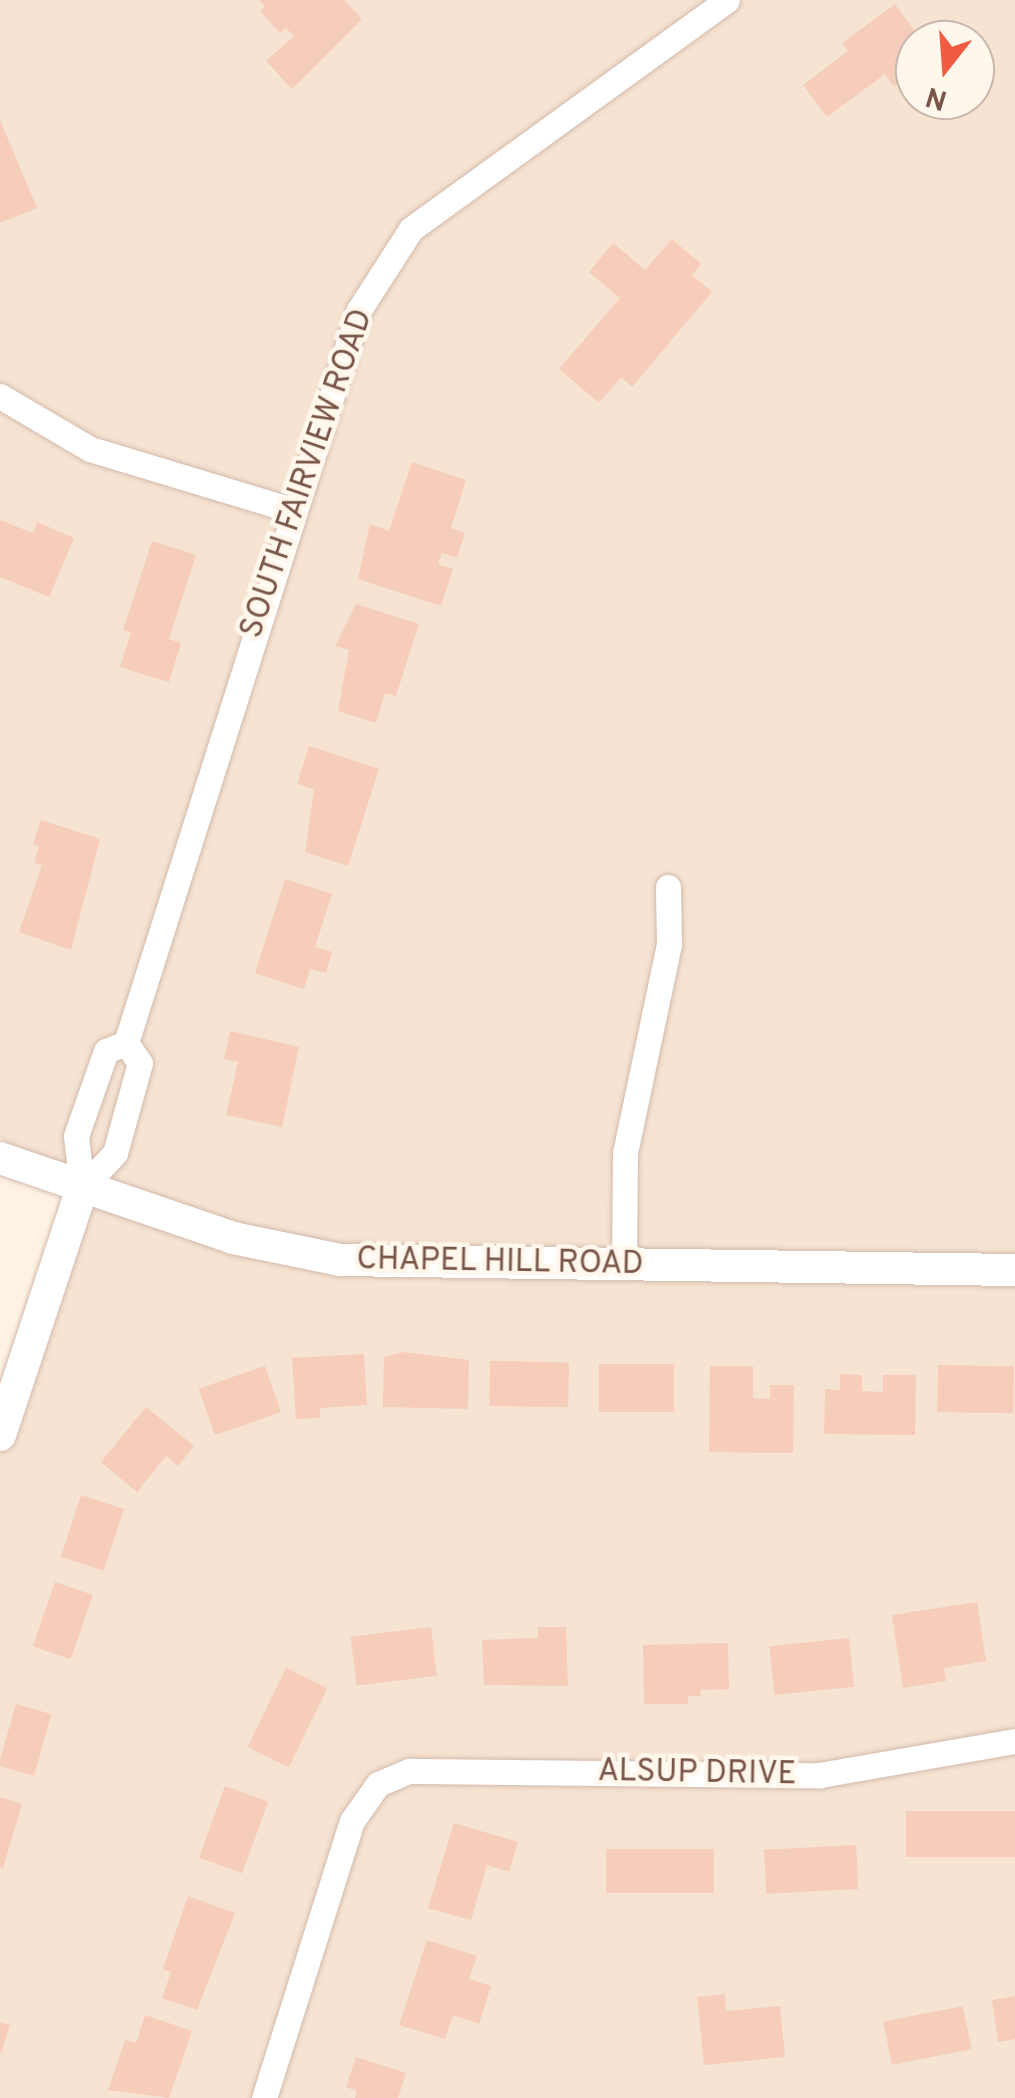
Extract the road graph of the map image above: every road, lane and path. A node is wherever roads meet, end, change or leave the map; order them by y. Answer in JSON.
{"nodes":[{"id":1,"x":728,"y":0,"type":"edge"},
{"id":2,"x":0,"y":396,"type":"edge"},
{"id":3,"x":292,"y":510,"type":"junction"},
{"id":4,"x":668,"y":886,"type":"dead end"},
{"id":5,"x":126,"y":1044,"type":"junction"},
{"id":6,"x":0,"y":1158,"type":"edge"},
{"id":7,"x":82,"y":1188,"type":"junction"},
{"id":8,"x":624,"y":1266,"type":"junction"},
{"id":9,"x":1015,"y":1270,"type":"edge"},
{"id":10,"x":0,"y":1434,"type":"edge"},
{"id":11,"x":1015,"y":1741,"type":"edge"},
{"id":12,"x":264,"y":2098,"type":"edge"}],
"edges":[{"from":1,"to":3,"type":"street","name":"SOUTH FAIRVIEW ROAD"},
{"from":2,"to":3,"type":"street"},
{"from":3,"to":5,"type":"street","name":"SOUTH FAIRVIEW ROAD"},
{"from":4,"to":8,"type":"street"},
{"from":5,"to":7,"type":"street"},
{"from":5,"to":7,"type":"street"},
{"from":6,"to":7,"type":"street","name":"CHAPEL HILL ROAD"},
{"from":7,"to":8,"type":"street","name":"CHAPEL HILL ROAD"},
{"from":7,"to":10,"type":"street"},
{"from":8,"to":9,"type":"street","name":"CHAPEL HILL ROAD"},
{"from":11,"to":12,"type":"street","name":"ALSUP DRIVE"}]}
